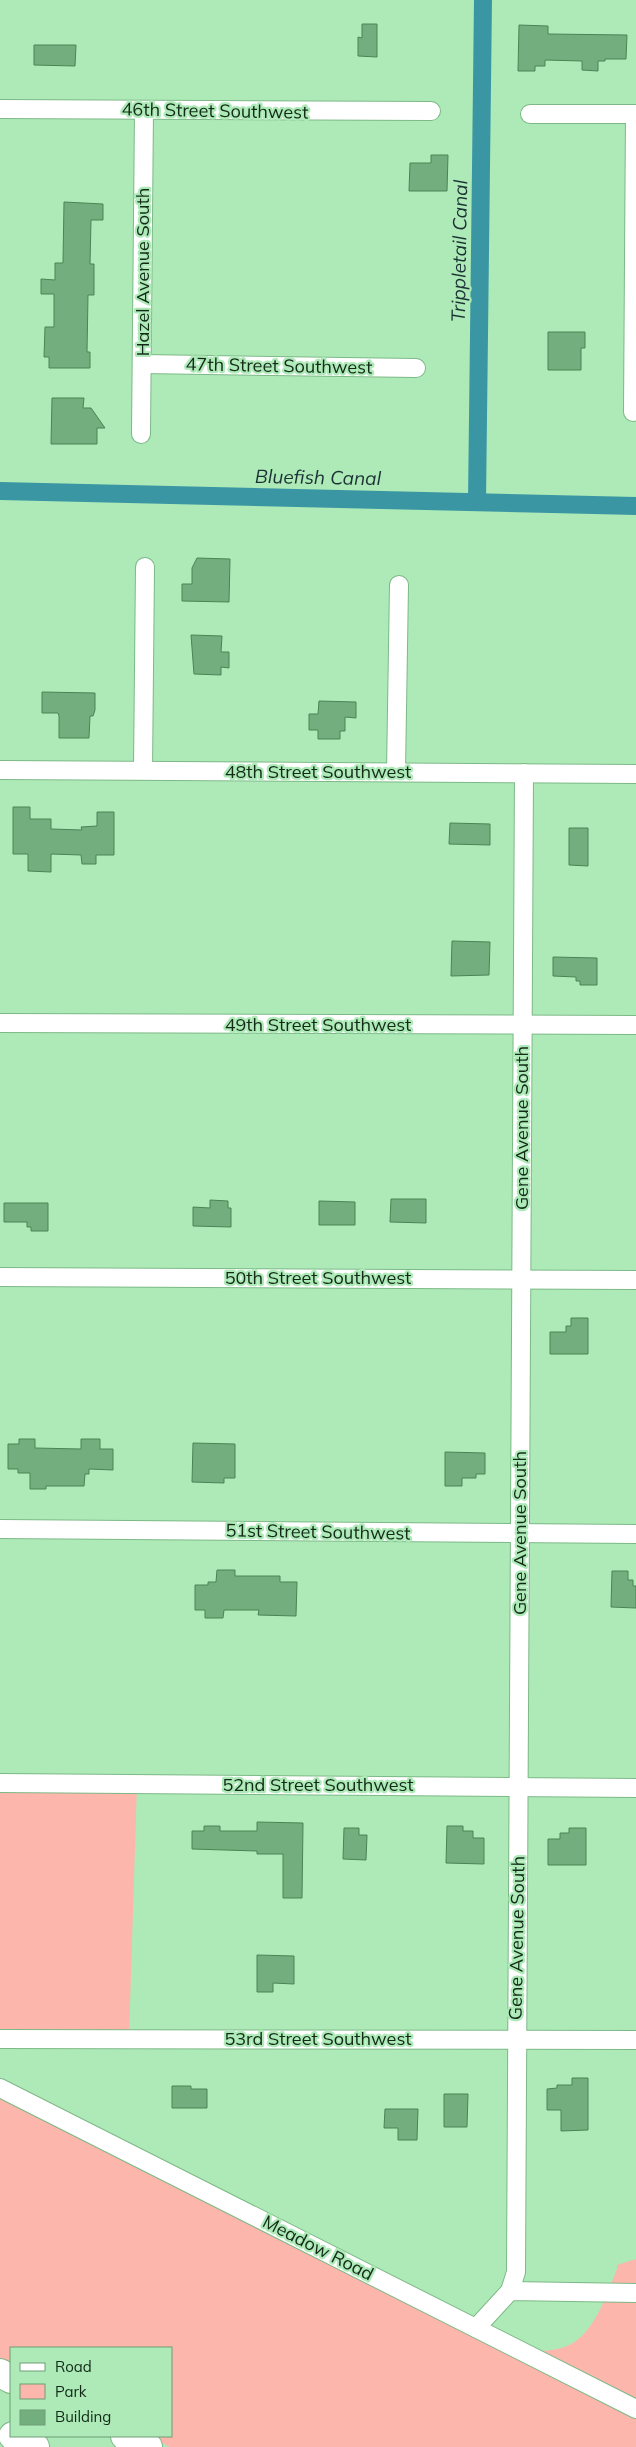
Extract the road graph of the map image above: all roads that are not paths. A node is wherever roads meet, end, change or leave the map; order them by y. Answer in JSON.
{"nodes":[{"id":1,"x":0,"y":109,"type":"edge"},
{"id":2,"x":144,"y":110,"type":"junction"},
{"id":3,"x":431,"y":111,"type":"dead end"},
{"id":4,"x":530,"y":114,"type":"dead end"},
{"id":5,"x":636,"y":114,"type":"edge"},
{"id":6,"x":142,"y":364,"type":"junction"},
{"id":7,"x":416,"y":368,"type":"dead end"},
{"id":8,"x":633,"y":412,"type":"dead end"},
{"id":9,"x":141,"y":434,"type":"dead end"},
{"id":10,"x":145,"y":567,"type":"dead end"},
{"id":11,"x":398,"y":584,"type":"dead end"},
{"id":12,"x":636,"y":767,"type":"edge"},
{"id":13,"x":0,"y":770,"type":"edge"},
{"id":14,"x":143,"y":770,"type":"junction"},
{"id":15,"x":396,"y":772,"type":"junction"},
{"id":16,"x":524,"y":773,"type":"junction"},
{"id":17,"x":636,"y":774,"type":"edge"},
{"id":18,"x":0,"y":1023,"type":"edge"},
{"id":19,"x":522,"y":1024,"type":"junction"},
{"id":20,"x":636,"y":1026,"type":"edge"},
{"id":21,"x":0,"y":1276,"type":"edge"},
{"id":22,"x":521,"y":1279,"type":"junction"},
{"id":23,"x":636,"y":1280,"type":"edge"},
{"id":24,"x":0,"y":1529,"type":"edge"},
{"id":25,"x":520,"y":1534,"type":"junction"},
{"id":26,"x":636,"y":1534,"type":"edge"},
{"id":27,"x":0,"y":1783,"type":"edge"},
{"id":28,"x":519,"y":1788,"type":"junction"},
{"id":29,"x":636,"y":1788,"type":"edge"},
{"id":30,"x":0,"y":2038,"type":"edge"},
{"id":31,"x":516,"y":2039,"type":"junction"},
{"id":32,"x":636,"y":2040,"type":"edge"},
{"id":33,"x":0,"y":2088,"type":"edge"},
{"id":34,"x":510,"y":2291,"type":"junction"},
{"id":35,"x":636,"y":2293,"type":"edge"},
{"id":36,"x":476,"y":2328,"type":"junction"},
{"id":37,"x":636,"y":2409,"type":"edge"},
{"id":38,"x":16,"y":2437,"type":"edge"},
{"id":39,"x":127,"y":2437,"type":"edge"},
{"id":40,"x":35,"y":2447,"type":"edge"},
{"id":41,"x":148,"y":2447,"type":"edge"}],
"edges":[{"from":1,"to":2,"type":"street","name":"46th Street Southwest"},
{"from":2,"to":3,"type":"street","name":"46th Street Southwest"},
{"from":2,"to":6,"type":"street","name":"Hazel Avenue South"},
{"from":4,"to":5,"type":"street"},
{"from":5,"to":8,"type":"street"},
{"from":6,"to":7,"type":"street","name":"47th Street Southwest"},
{"from":6,"to":9,"type":"street","name":"Hazel Avenue South"},
{"from":10,"to":14,"type":"street"},
{"from":11,"to":15,"type":"street"},
{"from":12,"to":17,"type":"street"},
{"from":13,"to":14,"type":"street","name":"48th Street Southwest"},
{"from":14,"to":15,"type":"street","name":"48th Street Southwest"},
{"from":15,"to":16,"type":"street","name":"48th Street Southwest"},
{"from":16,"to":17,"type":"street","name":"48th Street Southwest"},
{"from":16,"to":19,"type":"street","name":"Gene Avenue South"},
{"from":18,"to":19,"type":"street","name":"49th Street Southwest"},
{"from":19,"to":20,"type":"street","name":"49th Street Southwest"},
{"from":19,"to":22,"type":"street","name":"Gene Avenue South"},
{"from":21,"to":22,"type":"street","name":"50th Street Southwest"},
{"from":22,"to":23,"type":"street","name":"50th Street Southwest"},
{"from":22,"to":25,"type":"street","name":"Gene Avenue South"},
{"from":24,"to":25,"type":"street","name":"51st Street Southwest"},
{"from":25,"to":26,"type":"street","name":"51st Street Southwest"},
{"from":25,"to":28,"type":"street","name":"Gene Avenue South"},
{"from":27,"to":28,"type":"street","name":"52nd Street Southwest"},
{"from":28,"to":29,"type":"street","name":"52nd Street Southwest"},
{"from":28,"to":31,"type":"street","name":"Gene Avenue South"},
{"from":30,"to":31,"type":"street","name":"53rd Street Southwest"},
{"from":31,"to":32,"type":"street","name":"53rd Street Southwest"},
{"from":31,"to":34,"type":"street","name":"Gene Avenue South"},
{"from":33,"to":36,"type":"street","name":"Meadow Road"},
{"from":34,"to":35,"type":"street"},
{"from":34,"to":36,"type":"street"},
{"from":36,"to":37,"type":"street","name":"Meadow Road"},
{"from":38,"to":40,"type":"highway"},
{"from":39,"to":41,"type":"highway"}]}
